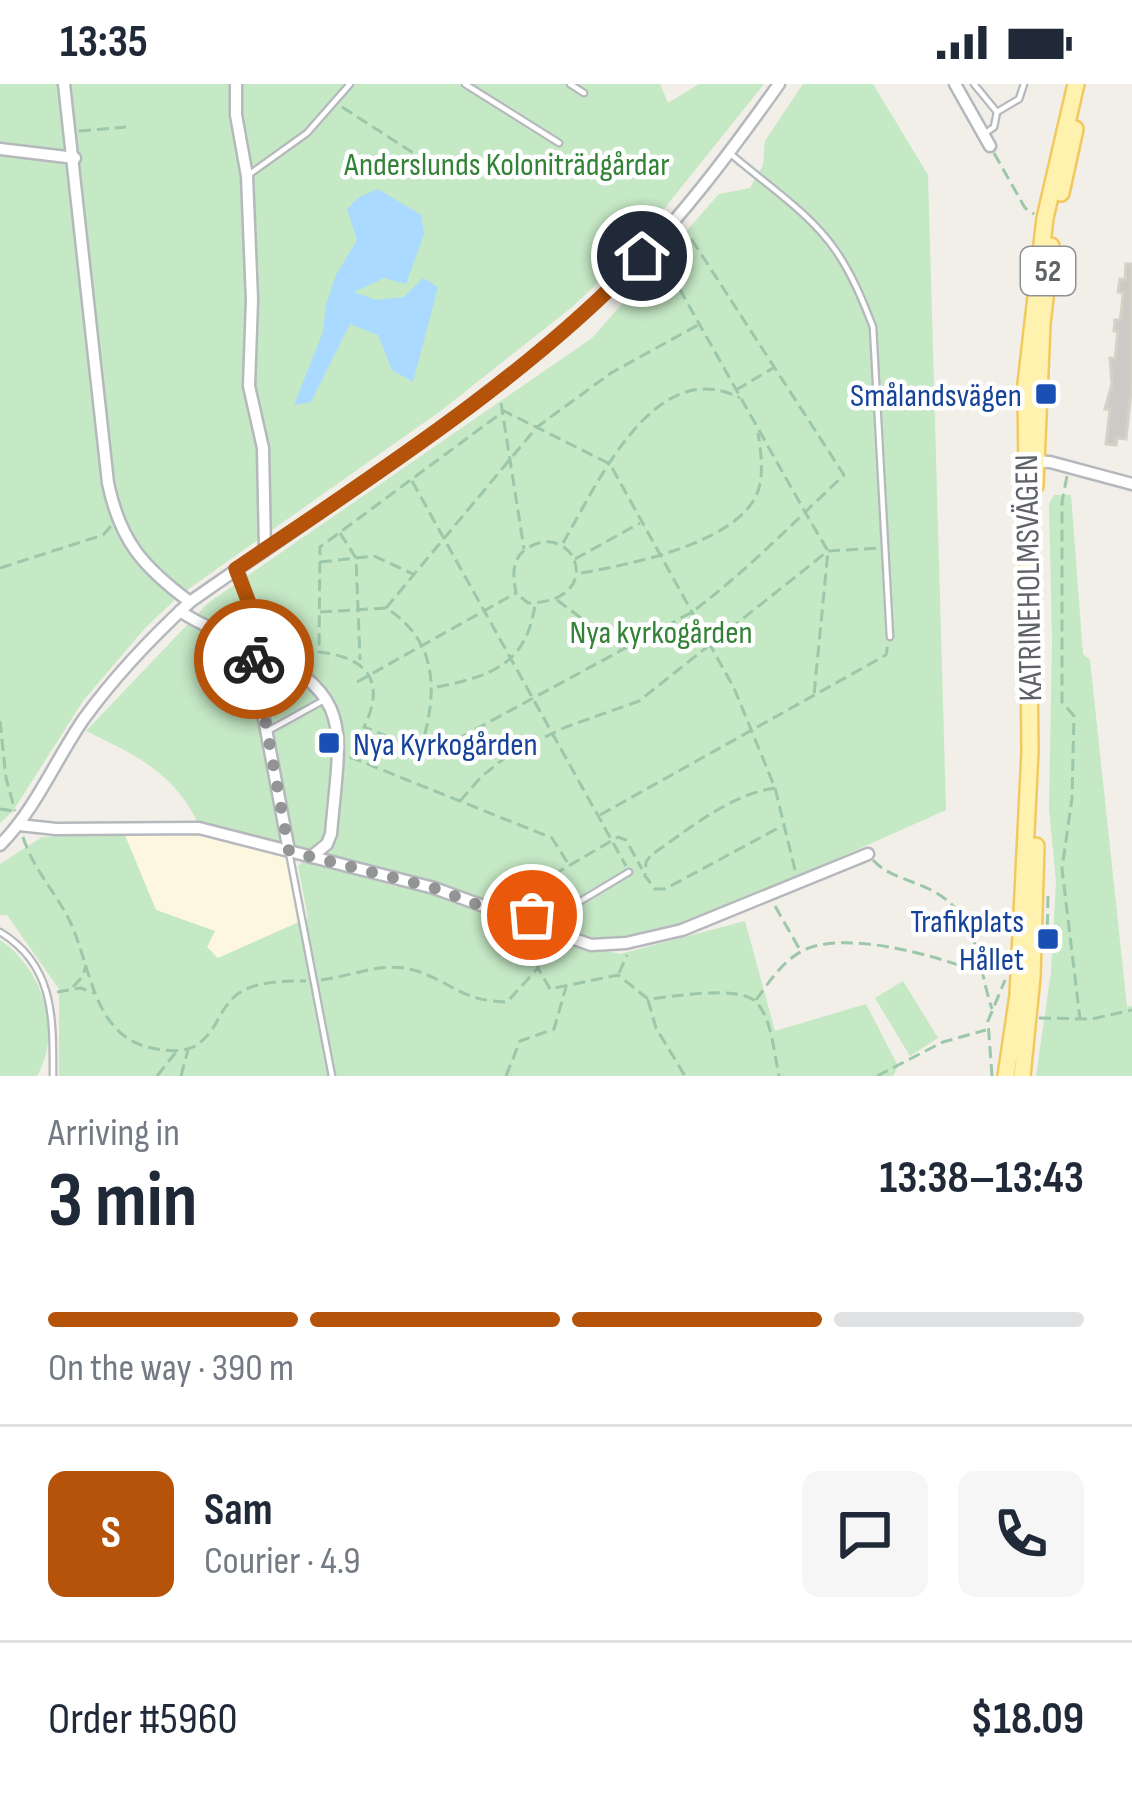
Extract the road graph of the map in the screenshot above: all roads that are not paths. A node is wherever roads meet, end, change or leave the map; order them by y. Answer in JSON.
{"nodes":[{"id":1,"x":64,"y":84,"type":"edge"},
{"id":2,"x":236,"y":84,"type":"edge"},
{"id":3,"x":350,"y":84,"type":"edge"},
{"id":4,"x":465,"y":84,"type":"edge"},
{"id":5,"x":570,"y":84,"type":"edge"},
{"id":6,"x":779,"y":84,"type":"edge"},
{"id":7,"x":955,"y":84,"type":"edge"},
{"id":8,"x":974,"y":84,"type":"edge"},
{"id":9,"x":1024,"y":84,"type":"edge"},
{"id":10,"x":1076,"y":84,"type":"edge"},
{"id":11,"x":1085,"y":84,"type":"edge"},
{"id":12,"x":584,"y":93,"type":"dead end"},
{"id":13,"x":997,"y":112,"type":"junction"},
{"id":14,"x":987,"y":140,"type":"joint"},
{"id":15,"x":559,"y":143,"type":"dead end"},
{"id":16,"x":0,"y":149,"type":"edge"},
{"id":17,"x":728,"y":152,"type":"junction"},
{"id":18,"x":75,"y":158,"type":"junction"},
{"id":19,"x":247,"y":176,"type":"junction"},
{"id":20,"x":1030,"y":461,"type":"junction"},
{"id":21,"x":1132,"y":484,"type":"edge"},
{"id":22,"x":265,"y":550,"type":"junction"},
{"id":23,"x":236,"y":569,"type":"junction"},
{"id":24,"x":190,"y":602,"type":"junction"},
{"id":25,"x":180,"y":611,"type":"junction"},
{"id":26,"x":890,"y":637,"type":"road end"},
{"id":27,"x":252,"y":646,"type":"junction"},
{"id":28,"x":328,"y":698,"type":"junction"},
{"id":29,"x":266,"y":732,"type":"junction"},
{"id":30,"x":17,"y":818,"type":"junction"},
{"id":31,"x":0,"y":844,"type":"edge"},
{"id":32,"x":289,"y":851,"type":"junction"},
{"id":33,"x":868,"y":854,"type":"road end"},
{"id":34,"x":311,"y":857,"type":"junction"},
{"id":35,"x":629,"y":872,"type":"road end"},
{"id":36,"x":499,"y":913,"type":"junction"},
{"id":37,"x":0,"y":932,"type":"edge"},
{"id":38,"x":53,"y":1076,"type":"edge"},
{"id":39,"x":332,"y":1076,"type":"edge"},
{"id":40,"x":1006,"y":1076,"type":"edge"},
{"id":41,"x":1022,"y":1076,"type":"edge"}],
"edges":[{"from":1,"to":18,"type":"street"},
{"from":2,"to":19,"type":"street"},
{"from":3,"to":19,"type":"lane"},
{"from":4,"to":15,"type":"lane"},
{"from":5,"to":12,"type":"lane"},
{"from":6,"to":17,"type":"street"},
{"from":7,"to":14,"type":"street"},
{"from":8,"to":13,"type":"lane"},
{"from":9,"to":13,"type":"lane"},
{"from":10,"to":20,"type":"main road","name":"KATRINEHOLMSVÄGEN","number":"52"},
{"from":11,"to":20,"type":"main road","name":"KATRINEHOLMSVÄGEN","number":"52"},
{"from":13,"to":14,"type":"lane"},
{"from":16,"to":18,"type":"street"},
{"from":17,"to":22,"type":"street"},
{"from":17,"to":26,"type":"lane"},
{"from":18,"to":24,"type":"street"},
{"from":19,"to":22,"type":"street"},
{"from":20,"to":21,"type":"street"},
{"from":20,"to":40,"type":"main road","name":"KATRINEHOLMSVÄGEN","number":"52"},
{"from":20,"to":41,"type":"main road","name":"KATRINEHOLMSVÄGEN","number":"52"},
{"from":22,"to":23,"type":"street"},
{"from":23,"to":24,"type":"street"},
{"from":23,"to":27,"type":"street"},
{"from":24,"to":25,"type":"street"},
{"from":25,"to":27,"type":"street"},
{"from":25,"to":30,"type":"street"},
{"from":27,"to":28,"type":"street"},
{"from":27,"to":29,"type":"street"},
{"from":28,"to":29,"type":"lane"},
{"from":28,"to":34,"type":"street"},
{"from":29,"to":32,"type":"street"},
{"from":30,"to":31,"type":"street"},
{"from":30,"to":32,"type":"street"},
{"from":32,"to":34,"type":"street"},
{"from":32,"to":39,"type":"lane"},
{"from":33,"to":36,"type":"street"},
{"from":34,"to":36,"type":"street"},
{"from":35,"to":36,"type":"lane"},
{"from":37,"to":38,"type":"lane"}]}
